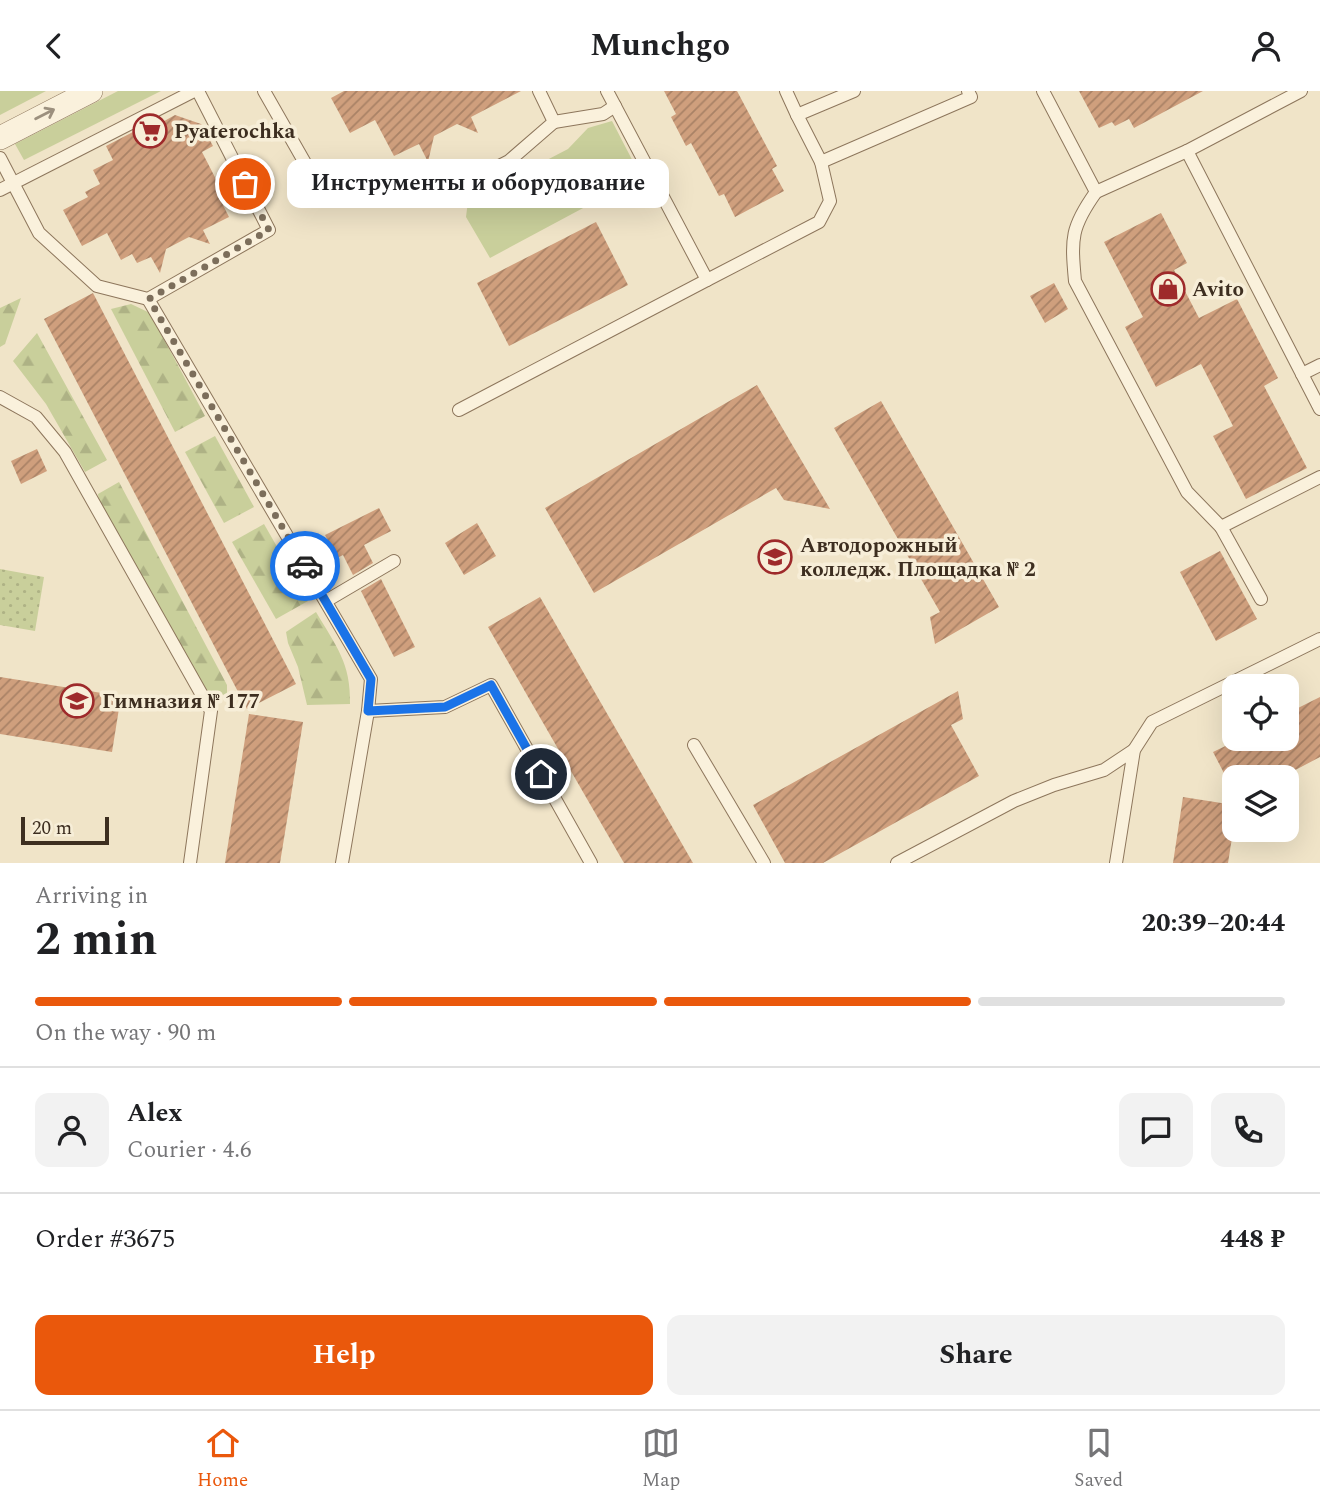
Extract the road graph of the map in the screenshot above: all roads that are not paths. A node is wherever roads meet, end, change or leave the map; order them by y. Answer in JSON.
{"nodes":[{"id":1,"x":91,"y":91,"type":"edge"},
{"id":2,"x":196,"y":91,"type":"edge"},
{"id":3,"x":264,"y":91,"type":"edge"},
{"id":4,"x":539,"y":91,"type":"edge"},
{"id":5,"x":607,"y":91,"type":"edge"},
{"id":6,"x":786,"y":91,"type":"edge"},
{"id":7,"x":854,"y":91,"type":"edge"},
{"id":8,"x":968,"y":91,"type":"edge"},
{"id":9,"x":1043,"y":91,"type":"edge"},
{"id":10,"x":1301,"y":91,"type":"edge"},
{"id":11,"x":615,"y":106,"type":"junction"},
{"id":12,"x":797,"y":115,"type":"junction"},
{"id":13,"x":554,"y":122,"type":"junction"},
{"id":14,"x":0,"y":138,"type":"edge"},
{"id":15,"x":1186,"y":151,"type":"junction"},
{"id":16,"x":0,"y":158,"type":"edge"},
{"id":17,"x":821,"y":162,"type":"junction"},
{"id":18,"x":14,"y":183,"type":"junction"},
{"id":19,"x":0,"y":190,"type":"edge"},
{"id":20,"x":1097,"y":192,"type":"junction"},
{"id":21,"x":707,"y":280,"type":"junction"},
{"id":22,"x":149,"y":299,"type":"junction"},
{"id":23,"x":1320,"y":365,"type":"edge"},
{"id":24,"x":1302,"y":374,"type":"junction"},
{"id":25,"x":0,"y":397,"type":"edge"},
{"id":26,"x":1320,"y":409,"type":"edge"},
{"id":27,"x":459,"y":410,"type":"dead end"},
{"id":28,"x":1320,"y":477,"type":"edge"},
{"id":29,"x":1221,"y":527,"type":"junction"},
{"id":30,"x":394,"y":561,"type":"dead end"},
{"id":31,"x":1261,"y":599,"type":"dead end"},
{"id":32,"x":326,"y":601,"type":"junction"},
{"id":33,"x":1320,"y":639,"type":"edge"},
{"id":34,"x":368,"y":711,"type":"junction"},
{"id":35,"x":694,"y":745,"type":"dead end"},
{"id":36,"x":1134,"y":750,"type":"junction"},
{"id":37,"x":190,"y":863,"type":"edge"},
{"id":38,"x":342,"y":863,"type":"edge"},
{"id":39,"x":591,"y":863,"type":"edge"},
{"id":40,"x":764,"y":863,"type":"edge"},
{"id":41,"x":897,"y":863,"type":"edge"},
{"id":42,"x":1116,"y":863,"type":"edge"}],
"edges":[{"from":14,"to":1,"type":"street","one_way":true},
{"from":2,"to":18,"type":"lane"},
{"from":2,"to":22,"type":"lane"},
{"from":3,"to":13,"type":"lane"},
{"from":4,"to":13,"type":"lane"},
{"from":5,"to":11,"type":"lane"},
{"from":6,"to":12,"type":"lane"},
{"from":7,"to":12,"type":"lane"},
{"from":8,"to":17,"type":"lane"},
{"from":9,"to":20,"type":"lane"},
{"from":10,"to":15,"type":"lane"},
{"from":11,"to":13,"type":"lane"},
{"from":11,"to":21,"type":"lane"},
{"from":12,"to":17,"type":"lane"},
{"from":15,"to":20,"type":"lane"},
{"from":15,"to":24,"type":"lane"},
{"from":16,"to":18,"type":"lane"},
{"from":17,"to":21,"type":"lane"},
{"from":18,"to":19,"type":"lane"},
{"from":18,"to":22,"type":"lane"},
{"from":20,"to":29,"type":"lane"},
{"from":21,"to":27,"type":"lane"},
{"from":22,"to":32,"type":"lane"},
{"from":23,"to":24,"type":"lane"},
{"from":24,"to":26,"type":"lane"},
{"from":25,"to":37,"type":"lane"},
{"from":28,"to":29,"type":"lane"},
{"from":29,"to":31,"type":"lane"},
{"from":30,"to":32,"type":"lane"},
{"from":32,"to":34,"type":"lane"},
{"from":33,"to":36,"type":"lane"},
{"from":34,"to":38,"type":"lane"},
{"from":34,"to":39,"type":"lane"},
{"from":35,"to":40,"type":"lane"},
{"from":36,"to":41,"type":"lane"},
{"from":36,"to":42,"type":"lane"}]}
